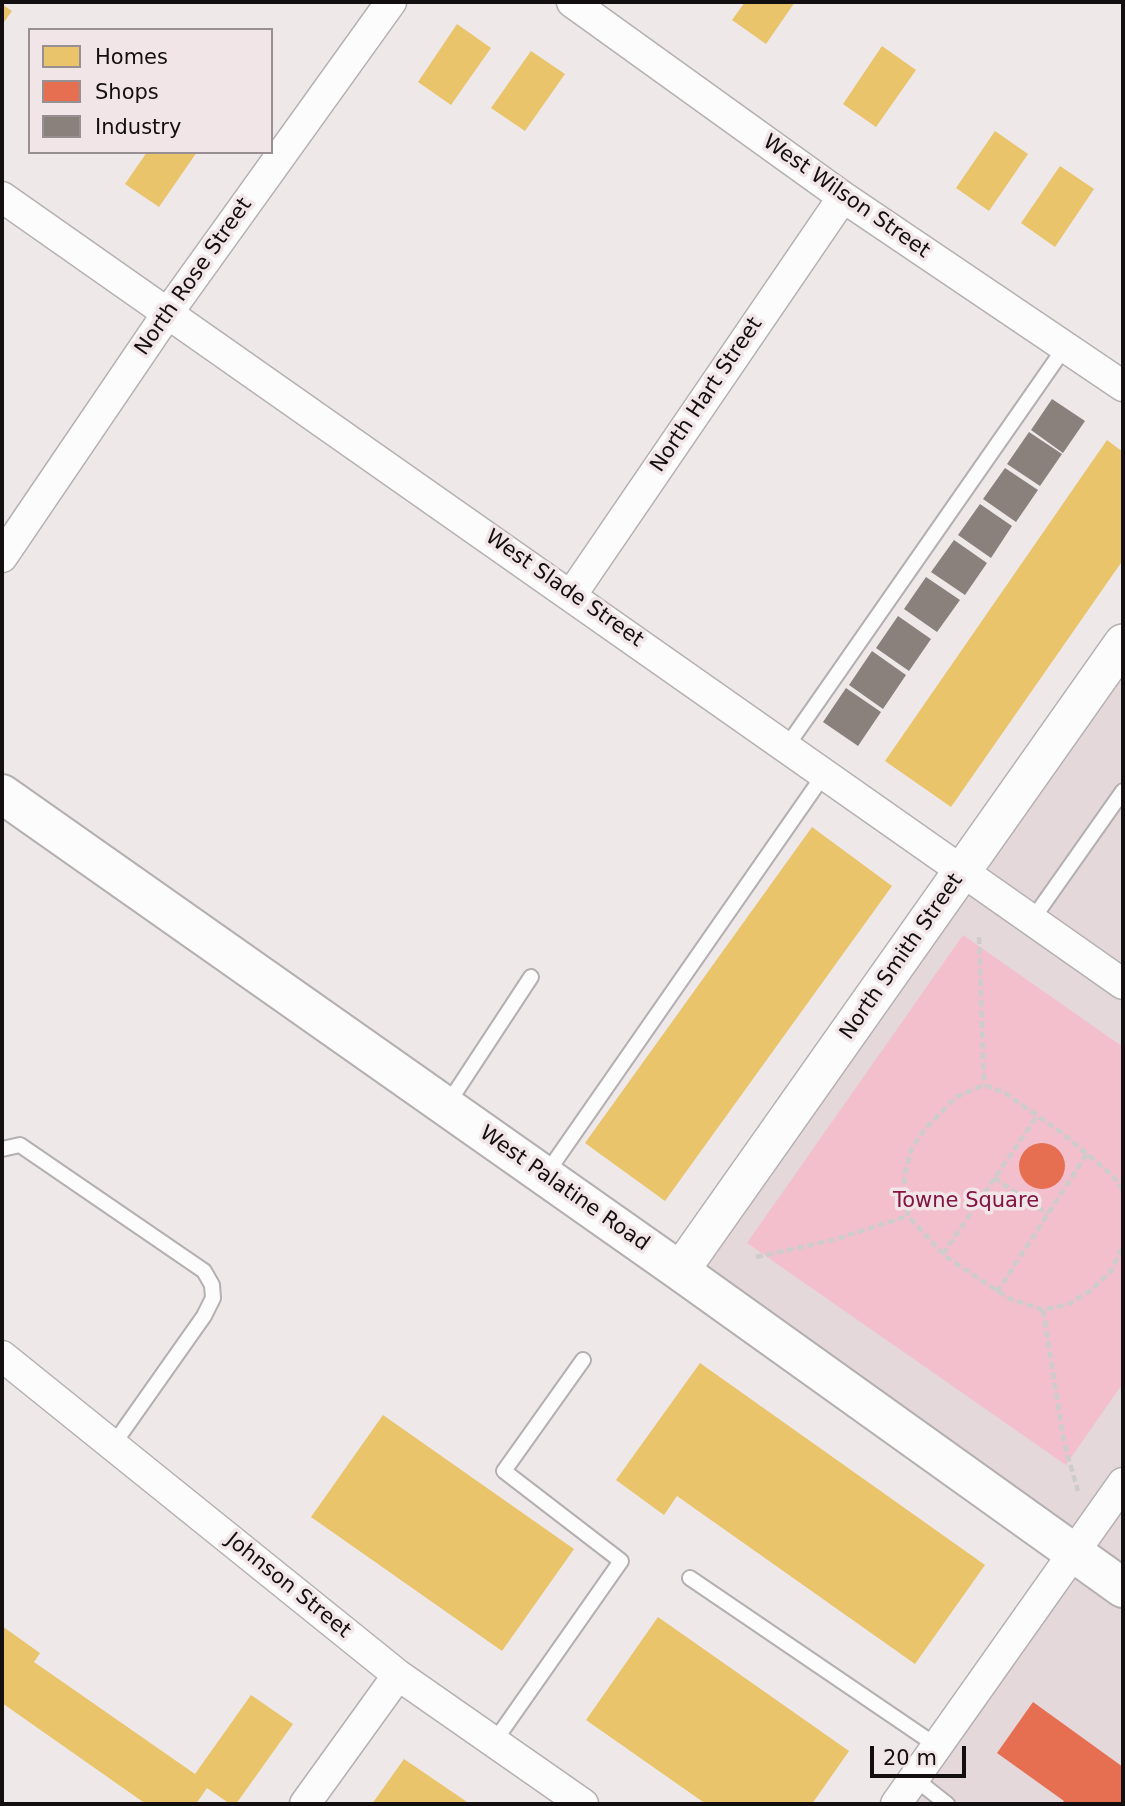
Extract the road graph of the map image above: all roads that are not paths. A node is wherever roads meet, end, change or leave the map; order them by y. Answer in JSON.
{"nodes":[{"id":1,"x":391,"y":2,"type":"edge"},
{"id":2,"x":572,"y":2,"type":"edge"},
{"id":3,"x":2,"y":197,"type":"edge"},
{"id":4,"x":843,"y":197,"type":"junction"},
{"id":5,"x":167,"y":314,"type":"junction"},
{"id":6,"x":1065,"y":347,"type":"junction"},
{"id":7,"x":1123,"y":386,"type":"edge"},
{"id":8,"x":2,"y":557,"type":"edge"},
{"id":9,"x":572,"y":594,"type":"junction"},
{"id":10,"x":1123,"y":643,"type":"edge"},
{"id":11,"x":787,"y":746,"type":"junction"},
{"id":12,"x":825,"y":773,"type":"junction"},
{"id":13,"x":1123,"y":791,"type":"edge"},
{"id":14,"x":2,"y":794,"type":"edge"},
{"id":15,"x":963,"y":870,"type":"junction"},
{"id":16,"x":1032,"y":920,"type":"junction"},
{"id":17,"x":1119,"y":973,"type":"edge"},
{"id":18,"x":531,"y":976,"type":"dead end"},
{"id":19,"x":446,"y":1107,"type":"junction"},
{"id":20,"x":2,"y":1149,"type":"edge"},
{"id":21,"x":545,"y":1176,"type":"junction"},
{"id":22,"x":680,"y":1271,"type":"junction"},
{"id":23,"x":2,"y":1356,"type":"edge"},
{"id":24,"x":583,"y":1360,"type":"dead end"},
{"id":25,"x":113,"y":1445,"type":"junction"},
{"id":26,"x":1123,"y":1483,"type":"edge"},
{"id":27,"x":1074,"y":1553,"type":"junction"},
{"id":28,"x":690,"y":1578,"type":"dead end"},
{"id":29,"x":1123,"y":1588,"type":"edge"},
{"id":30,"x":398,"y":1675,"type":"junction"},
{"id":31,"x":494,"y":1742,"type":"junction"},
{"id":32,"x":937,"y":1746,"type":"junction"},
{"id":33,"x":914,"y":1778,"type":"junction"},
{"id":34,"x":576,"y":1802,"type":"edge"},
{"id":35,"x":306,"y":1804,"type":"edge"},
{"id":36,"x":896,"y":1804,"type":"edge"},
{"id":37,"x":947,"y":1804,"type":"edge"}],
"edges":[{"from":1,"to":5,"type":"street","name":"North Rose Street"},
{"from":2,"to":4,"type":"street","name":"West Wilson Street"},
{"from":3,"to":5,"type":"street","name":"West Slade Street"},
{"from":4,"to":6,"type":"street","name":"West Wilson Street"},
{"from":4,"to":9,"type":"street","name":"North Hart Street"},
{"from":5,"to":8,"type":"street","name":"North Rose Street"},
{"from":5,"to":9,"type":"street","name":"West Slade Street"},
{"from":6,"to":7,"type":"street","name":"West Wilson Street"},
{"from":6,"to":11,"type":"lane"},
{"from":9,"to":11,"type":"street","name":"West Slade Street"},
{"from":10,"to":15,"type":"street","name":"North Smith Street"},
{"from":11,"to":12,"type":"street","name":"West Slade Street"},
{"from":12,"to":15,"type":"street","name":"West Slade Street"},
{"from":12,"to":21,"type":"lane"},
{"from":13,"to":16,"type":"lane"},
{"from":14,"to":19,"type":"main road","name":"West Palatine Road"},
{"from":15,"to":16,"type":"street","name":"West Slade Street"},
{"from":15,"to":22,"type":"street","name":"North Smith Street"},
{"from":16,"to":17,"type":"street","name":"West Slade Street"},
{"from":18,"to":19,"type":"lane"},
{"from":19,"to":21,"type":"main road","name":"West Palatine Road"},
{"from":20,"to":25,"type":"lane"},
{"from":21,"to":22,"type":"main road","name":"West Palatine Road"},
{"from":22,"to":27,"type":"main road","name":"West Palatine Road"},
{"from":23,"to":25,"type":"street","name":"Johnson Street"},
{"from":24,"to":31,"type":"lane"},
{"from":25,"to":30,"type":"street","name":"Johnson Street"},
{"from":26,"to":27,"type":"street"},
{"from":27,"to":29,"type":"main road","name":"West Palatine Road"},
{"from":27,"to":32,"type":"street"},
{"from":28,"to":32,"type":"lane"},
{"from":30,"to":31,"type":"street","name":"Johnson Street"},
{"from":30,"to":35,"type":"street"},
{"from":31,"to":34,"type":"street","name":"Johnson Street"},
{"from":32,"to":33,"type":"street"},
{"from":33,"to":36,"type":"street"},
{"from":33,"to":37,"type":"lane"}]}
